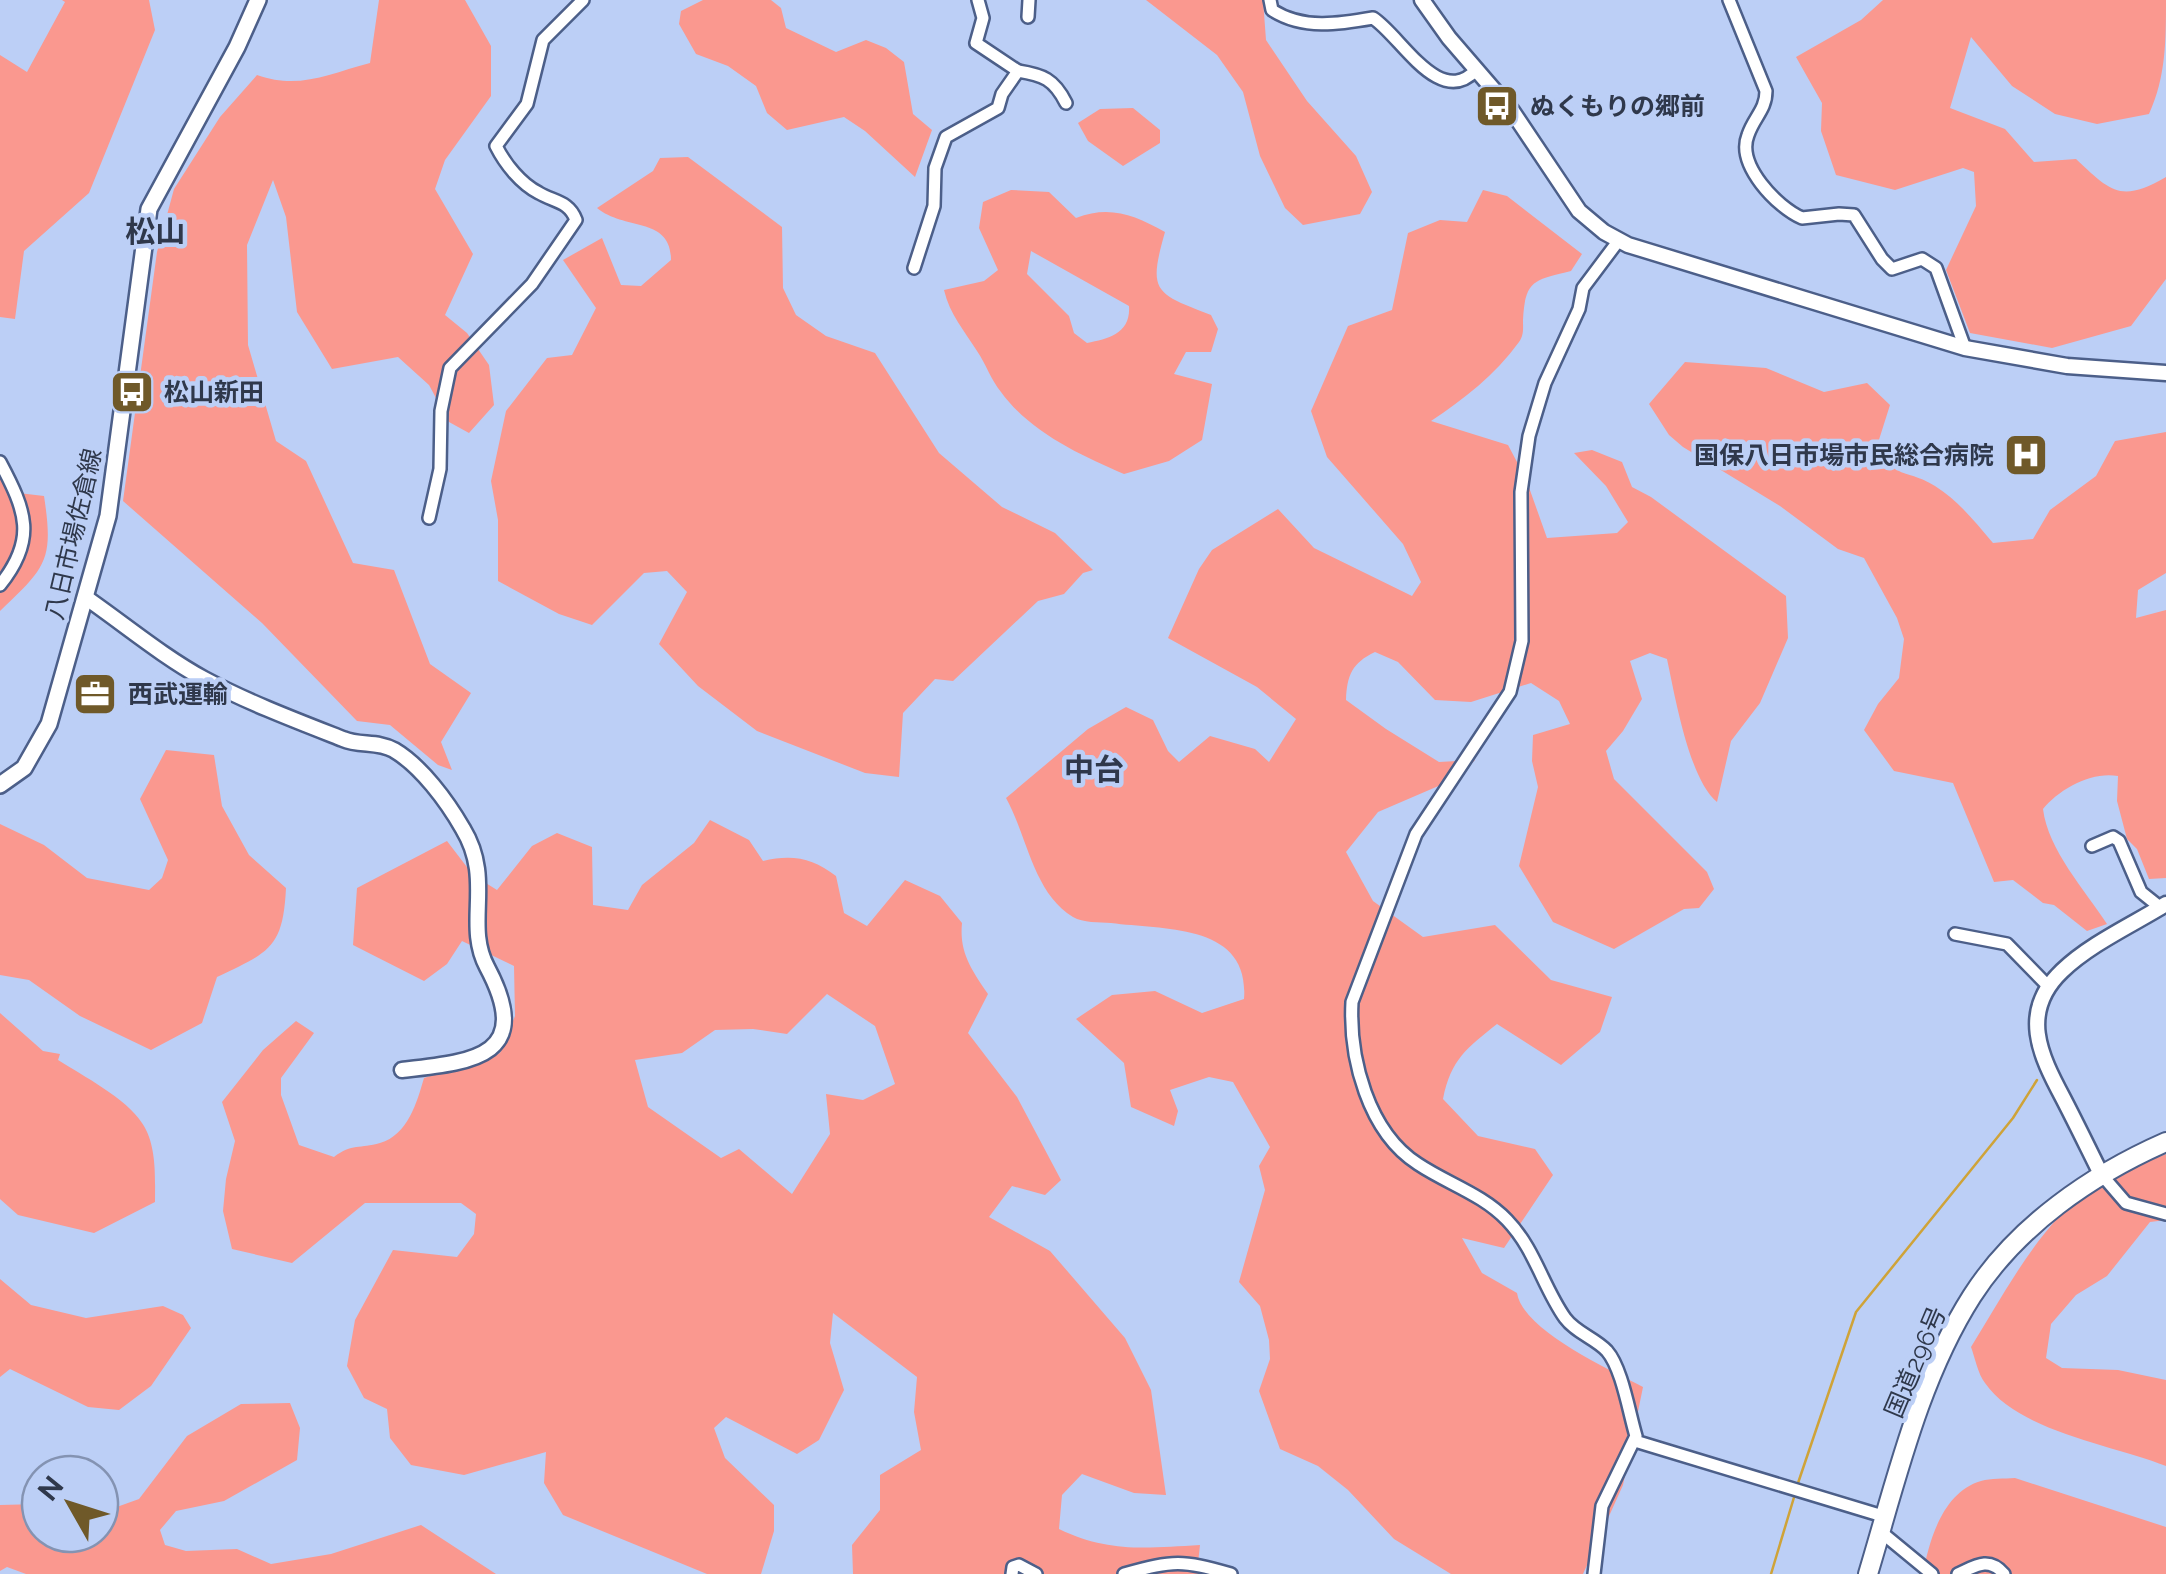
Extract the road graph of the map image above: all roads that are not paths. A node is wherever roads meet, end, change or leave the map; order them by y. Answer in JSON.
{"nodes":[{"id":1,"x":258,"y":0,"type":"edge"},
{"id":2,"x":583,"y":0,"type":"edge"},
{"id":3,"x":978,"y":0,"type":"edge"},
{"id":4,"x":1029,"y":0,"type":"edge"},
{"id":5,"x":1270,"y":0,"type":"edge"},
{"id":6,"x":1422,"y":0,"type":"edge"},
{"id":7,"x":1729,"y":0,"type":"edge"},
{"id":8,"x":1028,"y":17,"type":"dead end"},
{"id":9,"x":1476,"y":70,"type":"junction"},
{"id":10,"x":1018,"y":71,"type":"junction"},
{"id":11,"x":1066,"y":102,"type":"dead end"},
{"id":12,"x":1618,"y":240,"type":"junction"},
{"id":13,"x":914,"y":268,"type":"dead end"},
{"id":14,"x":1965,"y":348,"type":"junction"},
{"id":15,"x":2166,"y":373,"type":"edge"},
{"id":16,"x":0,"y":462,"type":"edge"},
{"id":17,"x":429,"y":518,"type":"dead end"},
{"id":18,"x":0,"y":585,"type":"edge"},
{"id":19,"x":85,"y":598,"type":"junction"},
{"id":20,"x":0,"y":784,"type":"edge"},
{"id":21,"x":2092,"y":846,"type":"dead end"},
{"id":22,"x":2163,"y":906,"type":"edge"},
{"id":23,"x":1955,"y":934,"type":"dead end"},
{"id":24,"x":2049,"y":987,"type":"junction"},
{"id":25,"x":402,"y":1070,"type":"dead end"},
{"id":26,"x":2166,"y":1142,"type":"edge"},
{"id":27,"x":2101,"y":1174,"type":"junction"},
{"id":28,"x":2166,"y":1214,"type":"edge"},
{"id":29,"x":1635,"y":1441,"type":"junction"},
{"id":30,"x":1884,"y":1524,"type":"junction"},
{"id":31,"x":1012,"y":1574,"type":"edge"},
{"id":32,"x":1036,"y":1574,"type":"edge"},
{"id":33,"x":1124,"y":1574,"type":"edge"},
{"id":34,"x":1231,"y":1574,"type":"edge"},
{"id":35,"x":1594,"y":1574,"type":"edge"},
{"id":36,"x":1868,"y":1574,"type":"edge"},
{"id":37,"x":1932,"y":1574,"type":"edge"},
{"id":38,"x":1958,"y":1574,"type":"edge"},
{"id":39,"x":2004,"y":1574,"type":"edge"}],
"edges":[{"from":1,"to":19,"type":"main road","name":"八日市場佐倉線"},
{"from":2,"to":17,"type":"street"},
{"from":3,"to":10,"type":"street"},
{"from":4,"to":8,"type":"street"},
{"from":5,"to":9,"type":"street"},
{"from":6,"to":9,"type":"street"},
{"from":7,"to":14,"type":"street"},
{"from":9,"to":12,"type":"street"},
{"from":10,"to":11,"type":"street"},
{"from":10,"to":13,"type":"street"},
{"from":12,"to":14,"type":"street"},
{"from":12,"to":29,"type":"street"},
{"from":14,"to":15,"type":"street"},
{"from":16,"to":18,"type":"street"},
{"from":19,"to":20,"type":"main road","name":"八日市場佐倉線"},
{"from":19,"to":25,"type":"street"},
{"from":21,"to":22,"type":"street"},
{"from":22,"to":24,"type":"street"},
{"from":23,"to":24,"type":"street"},
{"from":24,"to":27,"type":"street"},
{"from":26,"to":27,"type":"highway","name":"国道296号"},
{"from":27,"to":28,"type":"street"},
{"from":27,"to":30,"type":"highway","name":"国道296号"},
{"from":29,"to":30,"type":"street"},
{"from":29,"to":35,"type":"street"},
{"from":30,"to":36,"type":"highway","name":"国道296号"},
{"from":30,"to":37,"type":"street"},
{"from":31,"to":32,"type":"street"},
{"from":33,"to":34,"type":"street"},
{"from":38,"to":39,"type":"street"}]}
